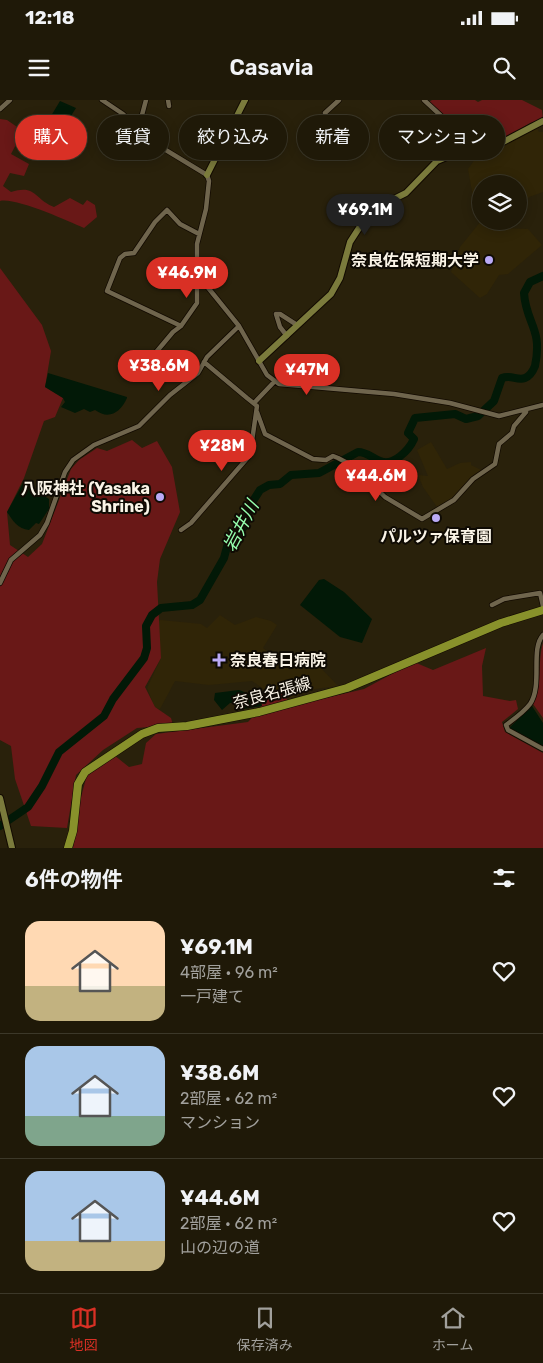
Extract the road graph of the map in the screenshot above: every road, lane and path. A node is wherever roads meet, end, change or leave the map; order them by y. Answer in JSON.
{"nodes":[{"id":1,"x":8,"y":100,"type":"edge"},
{"id":2,"x":102,"y":100,"type":"edge"},
{"id":3,"x":146,"y":100,"type":"edge"},
{"id":4,"x":168,"y":100,"type":"edge"},
{"id":5,"x":245,"y":100,"type":"edge"},
{"id":6,"x":339,"y":100,"type":"edge"},
{"id":7,"x":424,"y":100,"type":"edge"},
{"id":8,"x":169,"y":106,"type":"dead end"},
{"id":9,"x":0,"y":109,"type":"edge"},
{"id":10,"x":325,"y":113,"type":"dead end"},
{"id":11,"x":124,"y":115,"type":"edge"},
{"id":12,"x":142,"y":115,"type":"edge"},
{"id":13,"x":440,"y":115,"type":"edge"},
{"id":14,"x":543,"y":121,"type":"edge"},
{"id":15,"x":505,"y":141,"type":"edge"},
{"id":16,"x":169,"y":152,"type":"edge"},
{"id":17,"x":439,"y":160,"type":"edge"},
{"id":18,"x":207,"y":175,"type":"junction"},
{"id":19,"x":199,"y":234,"type":"junction"},
{"id":20,"x":197,"y":274,"type":"junction"},
{"id":21,"x":297,"y":325,"type":"junction"},
{"id":22,"x":181,"y":326,"type":"junction"},
{"id":23,"x":239,"y":326,"type":"junction"},
{"id":24,"x":287,"y":336,"type":"junction"},
{"id":25,"x":204,"y":362,"type":"junction"},
{"id":26,"x":259,"y":362,"type":"junction"},
{"id":27,"x":147,"y":363,"type":"dead end"},
{"id":28,"x":274,"y":382,"type":"junction"},
{"id":29,"x":255,"y":402,"type":"junction"},
{"id":30,"x":543,"y":404,"type":"edge"},
{"id":31,"x":526,"y":411,"type":"junction"},
{"id":32,"x":257,"y":412,"type":"junction"},
{"id":33,"x":181,"y":530,"type":"dead end"},
{"id":34,"x":0,"y":583,"type":"edge"},
{"id":35,"x":492,"y":605,"type":"dead end"},
{"id":36,"x":543,"y":606,"type":"edge"},
{"id":37,"x":543,"y":610,"type":"edge"},
{"id":38,"x":543,"y":636,"type":"edge"},
{"id":39,"x":543,"y":750,"type":"edge"},
{"id":40,"x":0,"y":798,"type":"edge"},
{"id":41,"x":12,"y":848,"type":"edge"},
{"id":42,"x":68,"y":848,"type":"edge"}],
"edges":[{"from":1,"to":9,"type":"street"},
{"from":2,"to":11,"type":"street"},
{"from":3,"to":12,"type":"street"},
{"from":4,"to":8,"type":"street"},
{"from":5,"to":18,"type":"street"},
{"from":6,"to":10,"type":"street"},
{"from":7,"to":13,"type":"street"},
{"from":14,"to":15,"type":"street"},
{"from":16,"to":18,"type":"street"},
{"from":17,"to":21,"type":"street"},
{"from":18,"to":19,"type":"street"},
{"from":19,"to":20,"type":"street"},
{"from":19,"to":22,"type":"street"},
{"from":20,"to":22,"type":"street"},
{"from":20,"to":23,"type":"street"},
{"from":21,"to":24,"type":"street"},
{"from":21,"to":24,"type":"street"},
{"from":22,"to":27,"type":"street"},
{"from":23,"to":25,"type":"street"},
{"from":23,"to":26,"type":"street"},
{"from":24,"to":26,"type":"street"},
{"from":25,"to":29,"type":"street"},
{"from":25,"to":34,"type":"street"},
{"from":26,"to":28,"type":"street"},
{"from":28,"to":29,"type":"street"},
{"from":28,"to":31,"type":"street"},
{"from":29,"to":32,"type":"street"},
{"from":30,"to":31,"type":"street"},
{"from":31,"to":32,"type":"street"},
{"from":32,"to":33,"type":"street"},
{"from":35,"to":36,"type":"street"},
{"from":37,"to":42,"type":"main road","name":"奈良名張線"},
{"from":38,"to":39,"type":"street"},
{"from":40,"to":41,"type":"street"}]}
